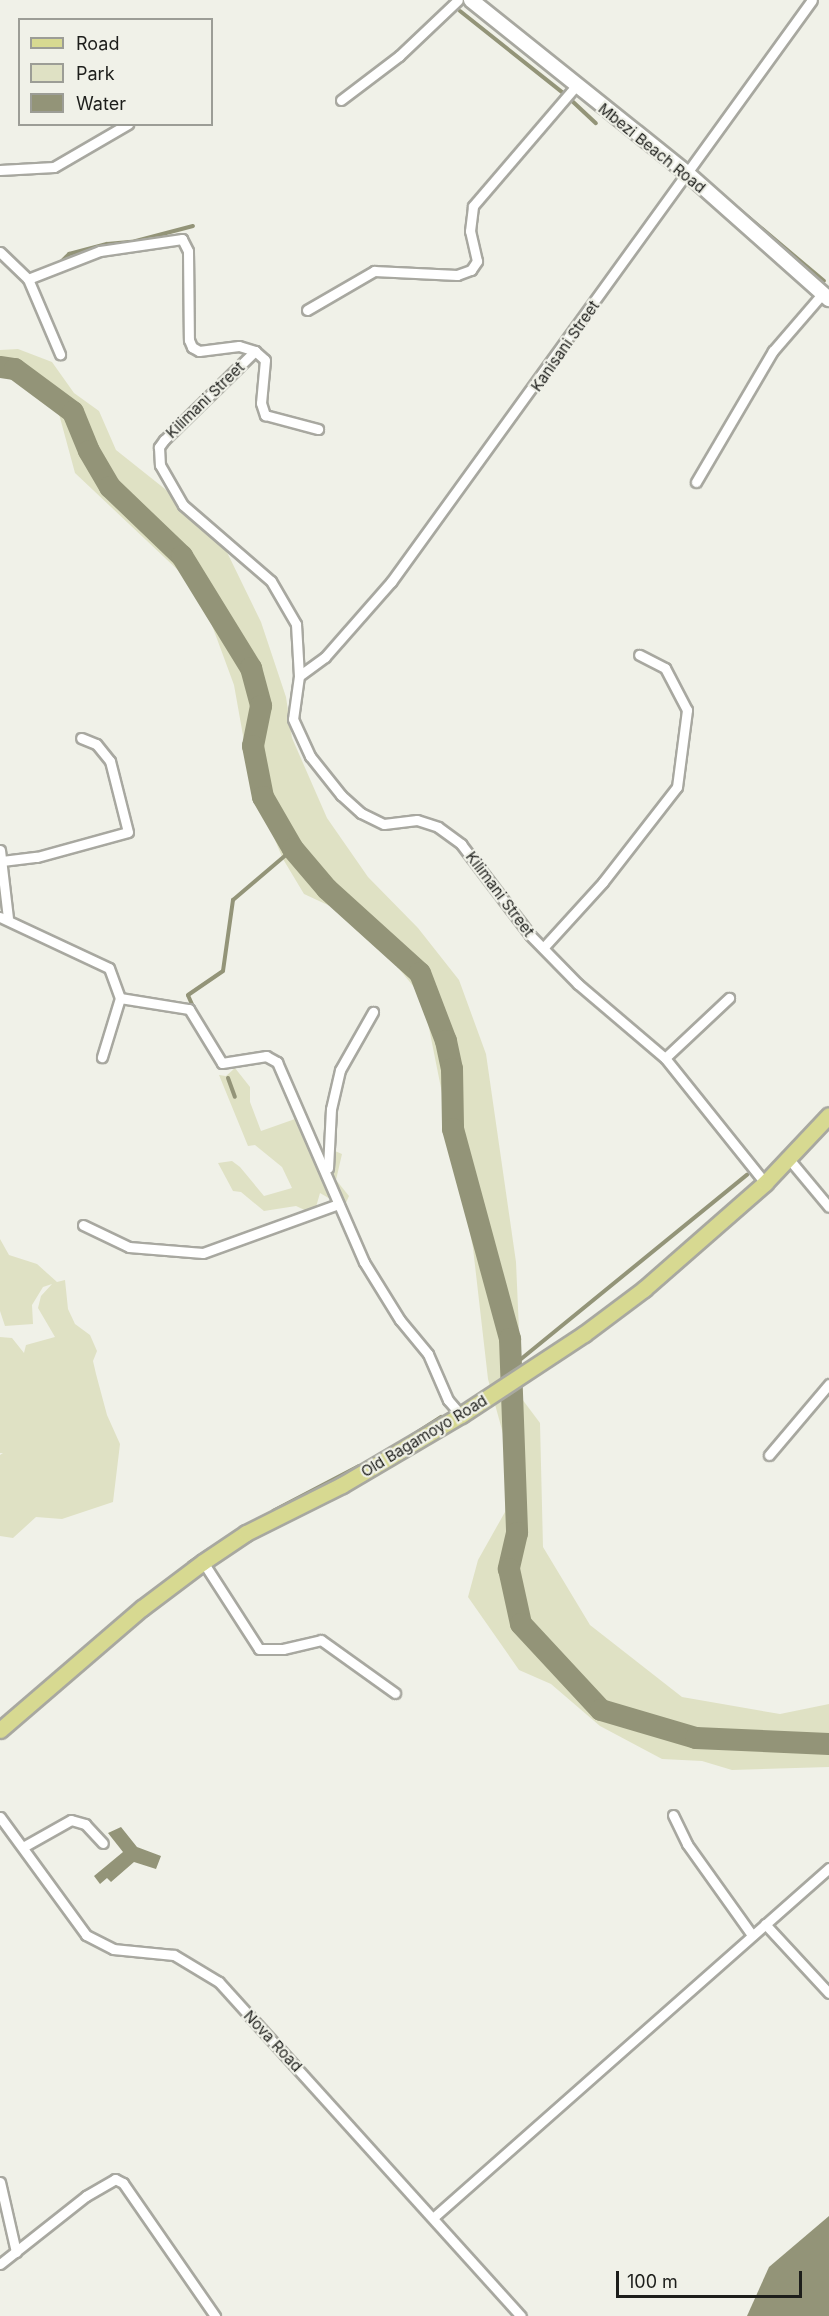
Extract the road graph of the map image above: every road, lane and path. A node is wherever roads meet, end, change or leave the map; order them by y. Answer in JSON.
{"nodes":[{"id":1,"x":458,"y":0,"type":"edge"},
{"id":2,"x":471,"y":0,"type":"edge"},
{"id":3,"x":812,"y":0,"type":"edge"},
{"id":4,"x":575,"y":87,"type":"junction"},
{"id":5,"x":341,"y":100,"type":"dead end"},
{"id":6,"x":125,"y":126,"type":"edge"},
{"id":7,"x":0,"y":170,"type":"edge"},
{"id":8,"x":687,"y":173,"type":"junction"},
{"id":9,"x":0,"y":252,"type":"edge"},
{"id":10,"x":28,"y":279,"type":"junction"},
{"id":11,"x":826,"y":296,"type":"edge"},
{"id":12,"x":307,"y":310,"type":"dead end"},
{"id":13,"x":255,"y":351,"type":"junction"},
{"id":14,"x":60,"y":354,"type":"dead end"},
{"id":15,"x":318,"y":429,"type":"dead end"},
{"id":16,"x":696,"y":482,"type":"dead end"},
{"id":17,"x":639,"y":655,"type":"dead end"},
{"id":18,"x":299,"y":676,"type":"junction"},
{"id":19,"x":81,"y":738,"type":"dead end"},
{"id":20,"x":0,"y":850,"type":"edge"},
{"id":21,"x":2,"y":861,"type":"junction"},
{"id":22,"x":4,"y":918,"type":"edge"},
{"id":23,"x":543,"y":948,"type":"junction"},
{"id":24,"x":120,"y":998,"type":"junction"},
{"id":25,"x":729,"y":998,"type":"dead end"},
{"id":26,"x":373,"y":1012,"type":"dead end"},
{"id":27,"x":102,"y":1057,"type":"dead end"},
{"id":28,"x":665,"y":1058,"type":"junction"},
{"id":29,"x":829,"y":1115,"type":"edge"},
{"id":30,"x":789,"y":1159,"type":"junction"},
{"id":31,"x":328,"y":1173,"type":"junction"},
{"id":32,"x":765,"y":1183,"type":"junction"},
{"id":33,"x":339,"y":1204,"type":"junction"},
{"id":34,"x":829,"y":1207,"type":"edge"},
{"id":35,"x":82,"y":1225,"type":"dead end"},
{"id":36,"x":829,"y":1384,"type":"edge"},
{"id":37,"x":461,"y":1415,"type":"junction"},
{"id":38,"x":770,"y":1455,"type":"dead end"},
{"id":39,"x":203,"y":1562,"type":"junction"},
{"id":40,"x":395,"y":1694,"type":"dead end"},
{"id":41,"x":0,"y":1731,"type":"edge"},
{"id":42,"x":673,"y":1815,"type":"dead end"},
{"id":43,"x":0,"y":1817,"type":"edge"},
{"id":44,"x":103,"y":1843,"type":"dead end"},
{"id":45,"x":23,"y":1847,"type":"junction"},
{"id":46,"x":829,"y":1868,"type":"edge"},
{"id":47,"x":765,"y":1924,"type":"junction"},
{"id":48,"x":752,"y":1935,"type":"junction"},
{"id":49,"x":829,"y":1993,"type":"edge"},
{"id":50,"x":0,"y":2182,"type":"edge"},
{"id":51,"x":434,"y":2217,"type":"junction"},
{"id":52,"x":16,"y":2252,"type":"junction"},
{"id":53,"x":0,"y":2264,"type":"edge"},
{"id":54,"x":215,"y":2316,"type":"edge"},
{"id":55,"x":521,"y":2316,"type":"edge"}],
"edges":[{"from":1,"to":5,"type":"street"},
{"from":2,"to":4,"type":"main road","name":"Mbezi Beach Road"},
{"from":3,"to":8,"type":"street","name":"Kanisani Street"},
{"from":4,"to":8,"type":"main road","name":"Mbezi Beach Road"},
{"from":4,"to":12,"type":"street"},
{"from":6,"to":7,"type":"street"},
{"from":8,"to":11,"type":"main road","name":"Mbezi Beach Road"},
{"from":8,"to":18,"type":"street","name":"Kanisani Street"},
{"from":9,"to":10,"type":"street"},
{"from":10,"to":13,"type":"street"},
{"from":10,"to":14,"type":"street"},
{"from":11,"to":16,"type":"street"},
{"from":13,"to":15,"type":"street"},
{"from":13,"to":18,"type":"street","name":"Kilimani Street"},
{"from":17,"to":23,"type":"street"},
{"from":18,"to":23,"type":"street","name":"Kilimani Street"},
{"from":19,"to":21,"type":"street"},
{"from":20,"to":21,"type":"street"},
{"from":21,"to":22,"type":"street"},
{"from":22,"to":24,"type":"street"},
{"from":23,"to":28,"type":"street","name":"Kilimani Street"},
{"from":24,"to":27,"type":"street"},
{"from":24,"to":31,"type":"street"},
{"from":25,"to":28,"type":"street"},
{"from":26,"to":31,"type":"street"},
{"from":28,"to":32,"type":"street","name":"Kilimani Street"},
{"from":29,"to":30,"type":"main road","name":"Old Bagamoyo Road"},
{"from":30,"to":32,"type":"main road","name":"Old Bagamoyo Road"},
{"from":30,"to":34,"type":"street"},
{"from":31,"to":33,"type":"street"},
{"from":32,"to":37,"type":"main road","name":"Old Bagamoyo Road"},
{"from":33,"to":35,"type":"street"},
{"from":33,"to":37,"type":"street"},
{"from":36,"to":38,"type":"street"},
{"from":37,"to":39,"type":"main road","name":"Old Bagamoyo Road"},
{"from":39,"to":40,"type":"street"},
{"from":39,"to":41,"type":"main road","name":"Old Bagamoyo Road"},
{"from":42,"to":48,"type":"street"},
{"from":43,"to":45,"type":"street","name":"Nova Road"},
{"from":44,"to":45,"type":"street"},
{"from":45,"to":51,"type":"street","name":"Nova Road"},
{"from":46,"to":47,"type":"street"},
{"from":47,"to":48,"type":"street"},
{"from":47,"to":49,"type":"street"},
{"from":48,"to":51,"type":"street"},
{"from":50,"to":52,"type":"street"},
{"from":51,"to":55,"type":"street","name":"Nova Road"},
{"from":52,"to":53,"type":"street"},
{"from":52,"to":54,"type":"street"}]}
